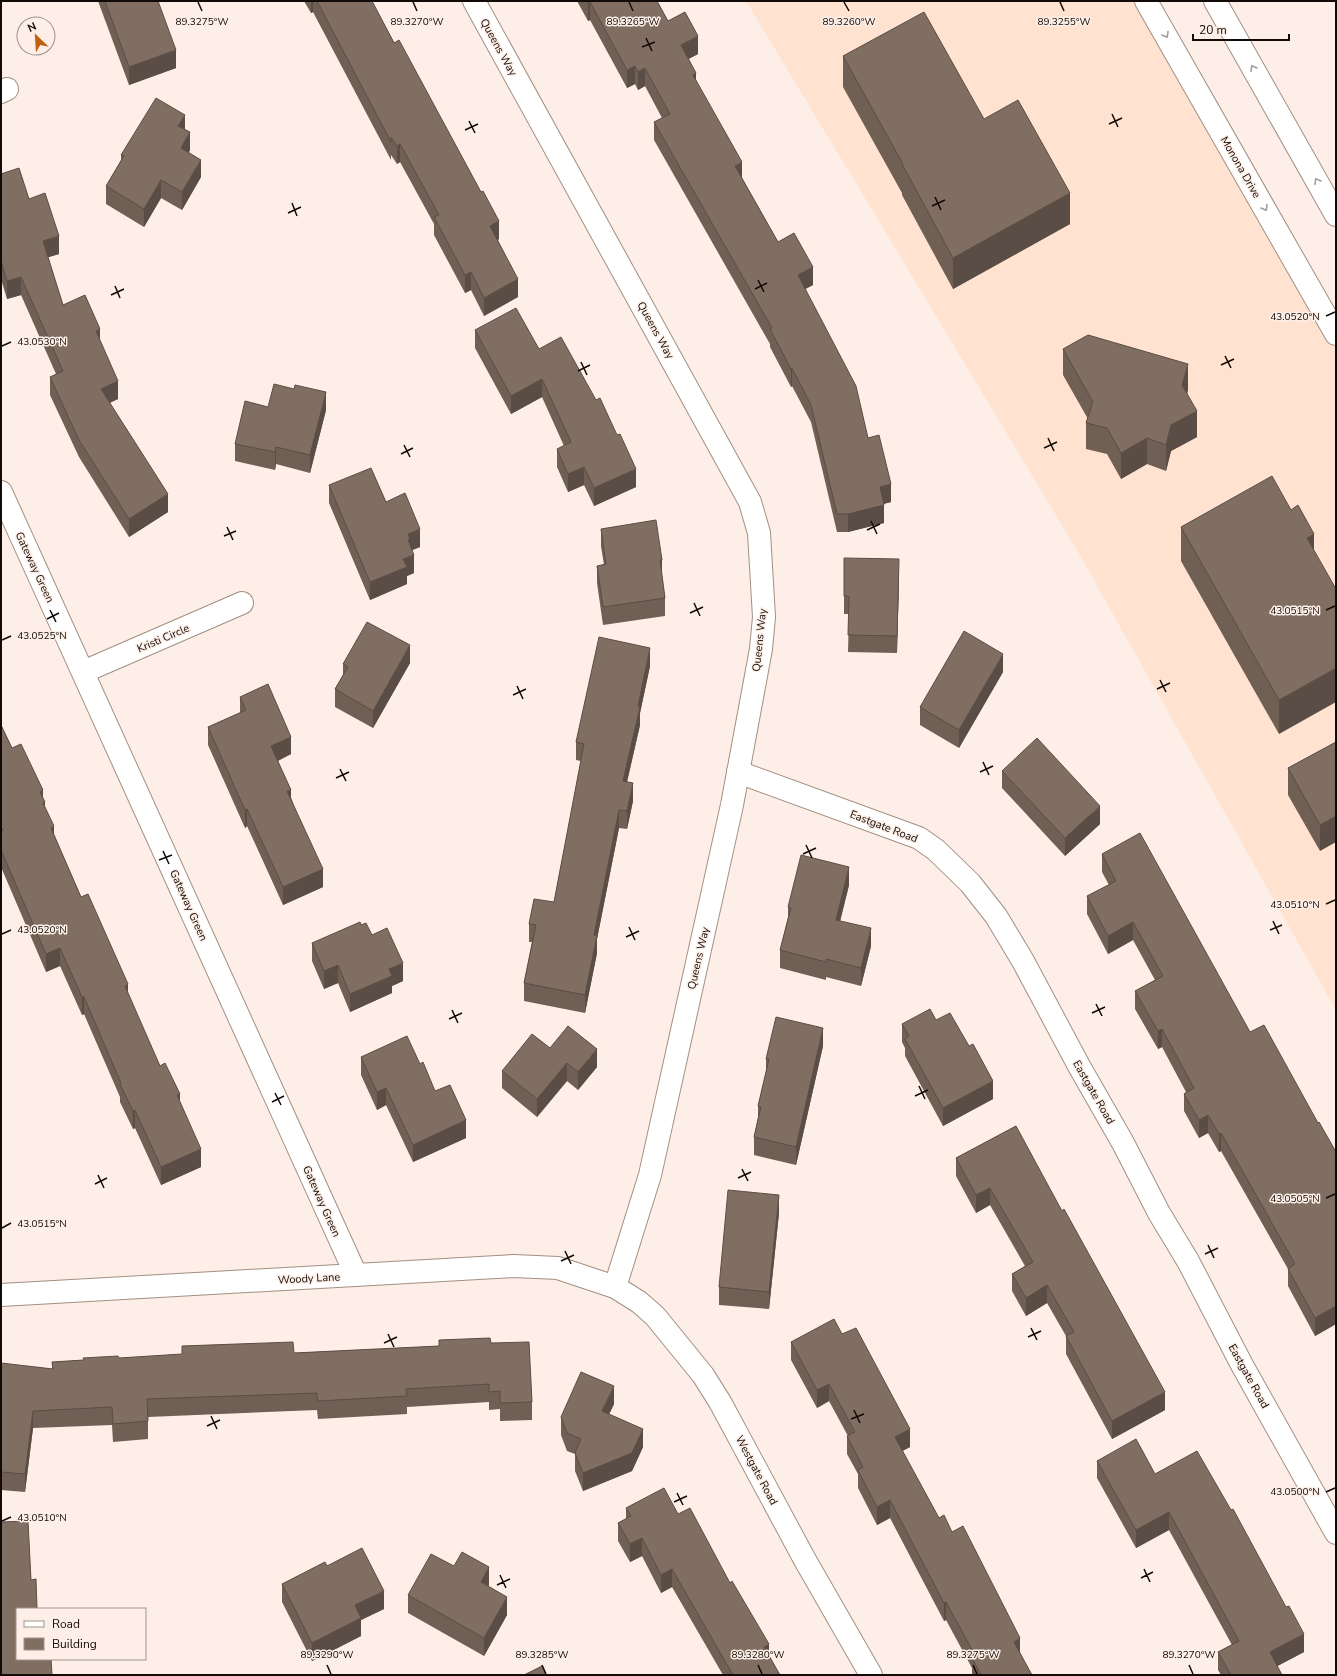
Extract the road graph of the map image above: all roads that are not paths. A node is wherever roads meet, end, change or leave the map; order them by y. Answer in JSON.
{"nodes":[{"id":1,"x":474,"y":1,"type":"edge"},
{"id":2,"x":1146,"y":1,"type":"edge"},
{"id":3,"x":1215,"y":1,"type":"edge"},
{"id":4,"x":1336,"y":215,"type":"edge"},
{"id":5,"x":1336,"y":334,"type":"edge"},
{"id":6,"x":1,"y":492,"type":"edge"},
{"id":7,"x":242,"y":603,"type":"dead end"},
{"id":8,"x":83,"y":672,"type":"junction"},
{"id":9,"x":738,"y":772,"type":"junction"},
{"id":10,"x":356,"y":1275,"type":"junction"},
{"id":11,"x":615,"y":1288,"type":"junction"},
{"id":12,"x":1,"y":1295,"type":"edge"},
{"id":13,"x":1336,"y":1533,"type":"edge"},
{"id":14,"x":871,"y":1675,"type":"edge"}],
"edges":[{"from":1,"to":9,"type":"street","name":"Queens Way"},
{"from":2,"to":5,"type":"street","name":"Monona Drive","one_way":true},
{"from":4,"to":3,"type":"street","one_way":true},
{"from":6,"to":8,"type":"street","name":"Gateway Green"},
{"from":7,"to":8,"type":"street","name":"Kristi Circle"},
{"from":8,"to":10,"type":"street","name":"Gateway Green"},
{"from":9,"to":11,"type":"street","name":"Queens Way"},
{"from":9,"to":13,"type":"street","name":"Eastgate Road"},
{"from":10,"to":11,"type":"street","name":"Woody Lane"},
{"from":10,"to":12,"type":"street","name":"Woody Lane"},
{"from":11,"to":14,"type":"street","name":"Westgate Road"}]}
